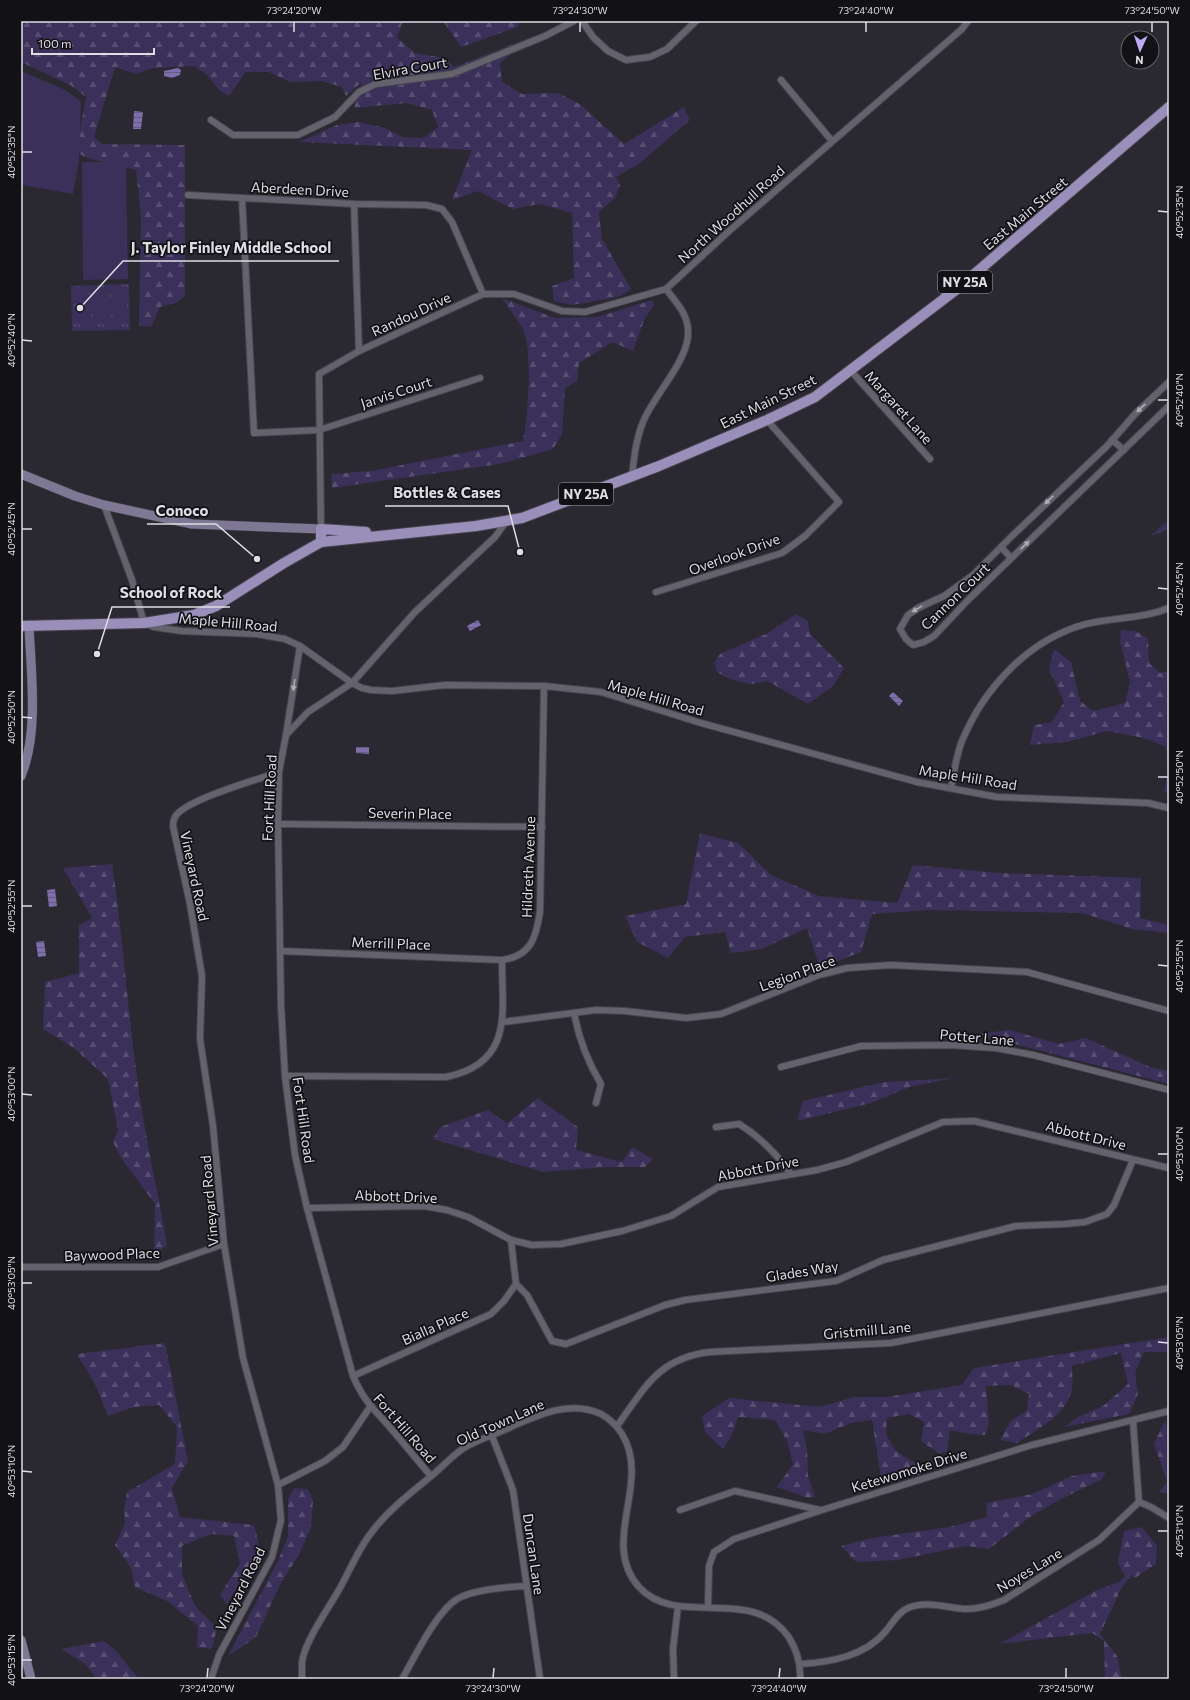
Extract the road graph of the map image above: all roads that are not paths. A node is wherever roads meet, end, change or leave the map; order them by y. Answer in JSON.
{"nodes":[{"id":1,"x":574,"y":21,"type":"edge"},
{"id":2,"x":582,"y":21,"type":"edge"},
{"id":3,"x":696,"y":21,"type":"edge"},
{"id":4,"x":968,"y":21,"type":"edge"},
{"id":5,"x":781,"y":80,"type":"dead end"},
{"id":6,"x":1169,"y":108,"type":"edge"},
{"id":7,"x":211,"y":120,"type":"dead end"},
{"id":8,"x":832,"y":141,"type":"junction"},
{"id":9,"x":188,"y":195,"type":"dead end"},
{"id":10,"x":242,"y":198,"type":"junction"},
{"id":11,"x":354,"y":204,"type":"junction"},
{"id":12,"x":666,"y":289,"type":"junction"},
{"id":13,"x":483,"y":294,"type":"junction"},
{"id":14,"x":359,"y":351,"type":"junction"},
{"id":15,"x":851,"y":371,"type":"junction"},
{"id":16,"x":480,"y":378,"type":"dead end"},
{"id":17,"x":1169,"y":382,"type":"edge"},
{"id":18,"x":1169,"y":406,"type":"edge"},
{"id":19,"x":767,"y":420,"type":"junction"},
{"id":20,"x":319,"y":430,"type":"junction"},
{"id":21,"x":1112,"y":440,"type":"junction"},
{"id":22,"x":1124,"y":450,"type":"junction"},
{"id":23,"x":930,"y":459,"type":"dead end"},
{"id":24,"x":21,"y":474,"type":"edge"},
{"id":25,"x":632,"y":476,"type":"junction"},
{"id":26,"x":104,"y":505,"type":"junction"},
{"id":27,"x":506,"y":522,"type":"junction"},
{"id":28,"x":321,"y":529,"type":"junction"},
{"id":29,"x":390,"y":533,"type":"junction"},
{"id":30,"x":321,"y":542,"type":"junction"},
{"id":31,"x":1001,"y":547,"type":"junction"},
{"id":32,"x":1012,"y":558,"type":"junction"},
{"id":33,"x":656,"y":592,"type":"dead end"},
{"id":34,"x":1169,"y":608,"type":"edge"},
{"id":35,"x":144,"y":623,"type":"junction"},
{"id":36,"x":25,"y":626,"type":"edge"},
{"id":37,"x":300,"y":646,"type":"junction"},
{"id":38,"x":352,"y":683,"type":"junction"},
{"id":39,"x":544,"y":686,"type":"junction"},
{"id":40,"x":286,"y":735,"type":"junction"},
{"id":41,"x":279,"y":772,"type":"junction"},
{"id":42,"x":21,"y":776,"type":"edge"},
{"id":43,"x":951,"y":788,"type":"junction"},
{"id":44,"x":1169,"y":808,"type":"edge"},
{"id":45,"x":278,"y":824,"type":"junction"},
{"id":46,"x":542,"y":827,"type":"junction"},
{"id":47,"x":280,"y":952,"type":"junction"},
{"id":48,"x":502,"y":960,"type":"junction"},
{"id":49,"x":1169,"y":1011,"type":"edge"},
{"id":50,"x":574,"y":1013,"type":"junction"},
{"id":51,"x":503,"y":1022,"type":"junction"},
{"id":52,"x":781,"y":1067,"type":"dead end"},
{"id":53,"x":285,"y":1076,"type":"junction"},
{"id":54,"x":1169,"y":1090,"type":"edge"},
{"id":55,"x":596,"y":1103,"type":"dead end"},
{"id":56,"x":716,"y":1127,"type":"dead end"},
{"id":57,"x":1133,"y":1160,"type":"junction"},
{"id":58,"x":1169,"y":1168,"type":"edge"},
{"id":59,"x":790,"y":1173,"type":"junction"},
{"id":60,"x":307,"y":1208,"type":"junction"},
{"id":61,"x":511,"y":1240,"type":"junction"},
{"id":62,"x":224,"y":1244,"type":"junction"},
{"id":63,"x":21,"y":1267,"type":"edge"},
{"id":64,"x":516,"y":1284,"type":"junction"},
{"id":65,"x":1169,"y":1288,"type":"edge"},
{"id":66,"x":353,"y":1376,"type":"junction"},
{"id":67,"x":370,"y":1407,"type":"junction"},
{"id":68,"x":1169,"y":1411,"type":"edge"},
{"id":69,"x":1133,"y":1421,"type":"junction"},
{"id":70,"x":617,"y":1426,"type":"junction"},
{"id":71,"x":492,"y":1436,"type":"junction"},
{"id":72,"x":431,"y":1476,"type":"junction"},
{"id":73,"x":278,"y":1485,"type":"junction"},
{"id":74,"x":1139,"y":1502,"type":"junction"},
{"id":75,"x":680,"y":1510,"type":"dead end"},
{"id":76,"x":822,"y":1510,"type":"junction"},
{"id":77,"x":1169,"y":1518,"type":"edge"},
{"id":78,"x":526,"y":1586,"type":"junction"},
{"id":79,"x":678,"y":1606,"type":"junction"},
{"id":80,"x":708,"y":1606,"type":"junction"},
{"id":81,"x":21,"y":1640,"type":"edge"},
{"id":82,"x":801,"y":1664,"type":"junction"},
{"id":83,"x":31,"y":1679,"type":"edge"},
{"id":84,"x":211,"y":1679,"type":"edge"},
{"id":85,"x":302,"y":1679,"type":"edge"},
{"id":86,"x":402,"y":1679,"type":"edge"},
{"id":87,"x":540,"y":1679,"type":"edge"},
{"id":88,"x":674,"y":1679,"type":"edge"},
{"id":89,"x":800,"y":1679,"type":"edge"}],
"edges":[{"from":1,"to":7,"type":"street","name":"Elvira Court"},
{"from":2,"to":3,"type":"street"},
{"from":4,"to":8,"type":"street","name":"North Woodhull Road"},
{"from":5,"to":8,"type":"street"},
{"from":6,"to":15,"type":"main road","name":"East Main Street","number":"NY 25A"},
{"from":8,"to":12,"type":"street","name":"North Woodhull Road"},
{"from":9,"to":10,"type":"street"},
{"from":10,"to":11,"type":"street","name":"Aberdeen Drive"},
{"from":10,"to":20,"type":"street","name":"Aberdeen Drive"},
{"from":11,"to":13,"type":"street","name":"Aberdeen Drive"},
{"from":11,"to":14,"type":"street"},
{"from":12,"to":13,"type":"street","name":"Randou Drive"},
{"from":12,"to":25,"type":"street"},
{"from":13,"to":14,"type":"street","name":"Randou Drive"},
{"from":14,"to":20,"type":"street","name":"Randou Drive"},
{"from":15,"to":19,"type":"main road","name":"East Main Street","number":"NY 25A"},
{"from":15,"to":23,"type":"street","name":"Margaret Lane"},
{"from":16,"to":20,"type":"street","name":"Jarvis Court"},
{"from":17,"to":21,"type":"street","name":"Cannon Court","one_way":true},
{"from":18,"to":22,"type":"street","name":"Cannon Court"},
{"from":19,"to":25,"type":"main road","name":"East Main Street","number":"NY 25A"},
{"from":19,"to":33,"type":"street","name":"Overlook Drive"},
{"from":20,"to":28,"type":"street","name":"Randou Drive"},
{"from":21,"to":22,"type":"street"},
{"from":21,"to":31,"type":"street","name":"Cannon Court","one_way":true},
{"from":32,"to":22,"type":"street","name":"Cannon Court","one_way":true},
{"from":24,"to":26,"type":"main road"},
{"from":25,"to":27,"type":"main road","name":"East Main Street","number":"NY 25A"},
{"from":26,"to":28,"type":"main road"},
{"from":26,"to":35,"type":"street"},
{"from":27,"to":29,"type":"main road","name":"East Main Street","number":"NY 25A"},
{"from":27,"to":38,"type":"street"},
{"from":28,"to":29,"type":"main road","name":"East Main Street","number":"NY 25A"},
{"from":28,"to":30,"type":"main road"},
{"from":29,"to":30,"type":"main road","name":"East Main Street"},
{"from":30,"to":35,"type":"main road","name":"East Main Street"},
{"from":31,"to":32,"type":"street"},
{"from":31,"to":32,"type":"street","name":"Cannon Court","one_way":true},
{"from":34,"to":43,"type":"street"},
{"from":35,"to":36,"type":"main road","name":"East Main Street"},
{"from":35,"to":37,"type":"street","name":"Maple Hill Road"},
{"from":36,"to":42,"type":"main road"},
{"from":37,"to":38,"type":"street","name":"Maple Hill Road"},
{"from":37,"to":40,"type":"street","name":"Fort Hill Road","one_way":true},
{"from":38,"to":39,"type":"street","name":"Maple Hill Road"},
{"from":38,"to":40,"type":"street"},
{"from":39,"to":43,"type":"street","name":"Maple Hill Road"},
{"from":39,"to":46,"type":"street","name":"Hildreth Avenue"},
{"from":40,"to":41,"type":"street","name":"Fort Hill Road"},
{"from":41,"to":45,"type":"street","name":"Fort Hill Road"},
{"from":41,"to":62,"type":"street","name":"Vineyard Road"},
{"from":43,"to":44,"type":"street","name":"Maple Hill Road"},
{"from":45,"to":46,"type":"street","name":"Severin Place"},
{"from":45,"to":47,"type":"street","name":"Fort Hill Road"},
{"from":46,"to":48,"type":"street","name":"Hildreth Avenue"},
{"from":47,"to":48,"type":"street","name":"Merrill Place"},
{"from":47,"to":53,"type":"street","name":"Fort Hill Road"},
{"from":48,"to":51,"type":"street"},
{"from":49,"to":50,"type":"street","name":"Legion Place"},
{"from":50,"to":51,"type":"street","name":"Legion Place"},
{"from":50,"to":55,"type":"street"},
{"from":51,"to":53,"type":"street"},
{"from":52,"to":54,"type":"street","name":"Potter Lane"},
{"from":53,"to":60,"type":"street","name":"Fort Hill Road"},
{"from":56,"to":59,"type":"street"},
{"from":57,"to":58,"type":"street","name":"Abbott Drive"},
{"from":57,"to":59,"type":"street","name":"Abbott Drive"},
{"from":57,"to":64,"type":"street","name":"Glades Way"},
{"from":59,"to":61,"type":"street","name":"Abbott Drive"},
{"from":60,"to":61,"type":"street","name":"Abbott Drive"},
{"from":60,"to":66,"type":"street","name":"Fort Hill Road"},
{"from":61,"to":64,"type":"street"},
{"from":62,"to":63,"type":"street","name":"Baywood Place"},
{"from":62,"to":73,"type":"street","name":"Vineyard Road"},
{"from":64,"to":66,"type":"street","name":"Bialla Place"},
{"from":65,"to":70,"type":"street","name":"Gristmill Lane"},
{"from":66,"to":67,"type":"street","name":"Fort Hill Road"},
{"from":67,"to":72,"type":"street","name":"Fort Hill Road"},
{"from":67,"to":73,"type":"street"},
{"from":68,"to":69,"type":"street","name":"Ketewomoke Drive"},
{"from":69,"to":74,"type":"street"},
{"from":69,"to":76,"type":"street","name":"Ketewomoke Drive"},
{"from":70,"to":71,"type":"street","name":"Old Town Lane"},
{"from":70,"to":79,"type":"street","name":"Old Town Lane"},
{"from":71,"to":72,"type":"street","name":"Old Town Lane"},
{"from":71,"to":78,"type":"street","name":"Duncan Lane"},
{"from":72,"to":85,"type":"street","name":"Old Town Lane"},
{"from":73,"to":84,"type":"street","name":"Vineyard Road"},
{"from":74,"to":77,"type":"street"},
{"from":74,"to":82,"type":"street","name":"Noyes Lane"},
{"from":75,"to":76,"type":"street"},
{"from":76,"to":80,"type":"street","name":"Ketewomoke Drive"},
{"from":78,"to":86,"type":"street"},
{"from":78,"to":87,"type":"street","name":"Duncan Lane"},
{"from":79,"to":80,"type":"street","name":"Old Town Lane"},
{"from":79,"to":88,"type":"street"},
{"from":80,"to":82,"type":"street","name":"Old Town Lane"},
{"from":81,"to":83,"type":"main road"},
{"from":82,"to":89,"type":"street","name":"Old Town Lane"}]}
